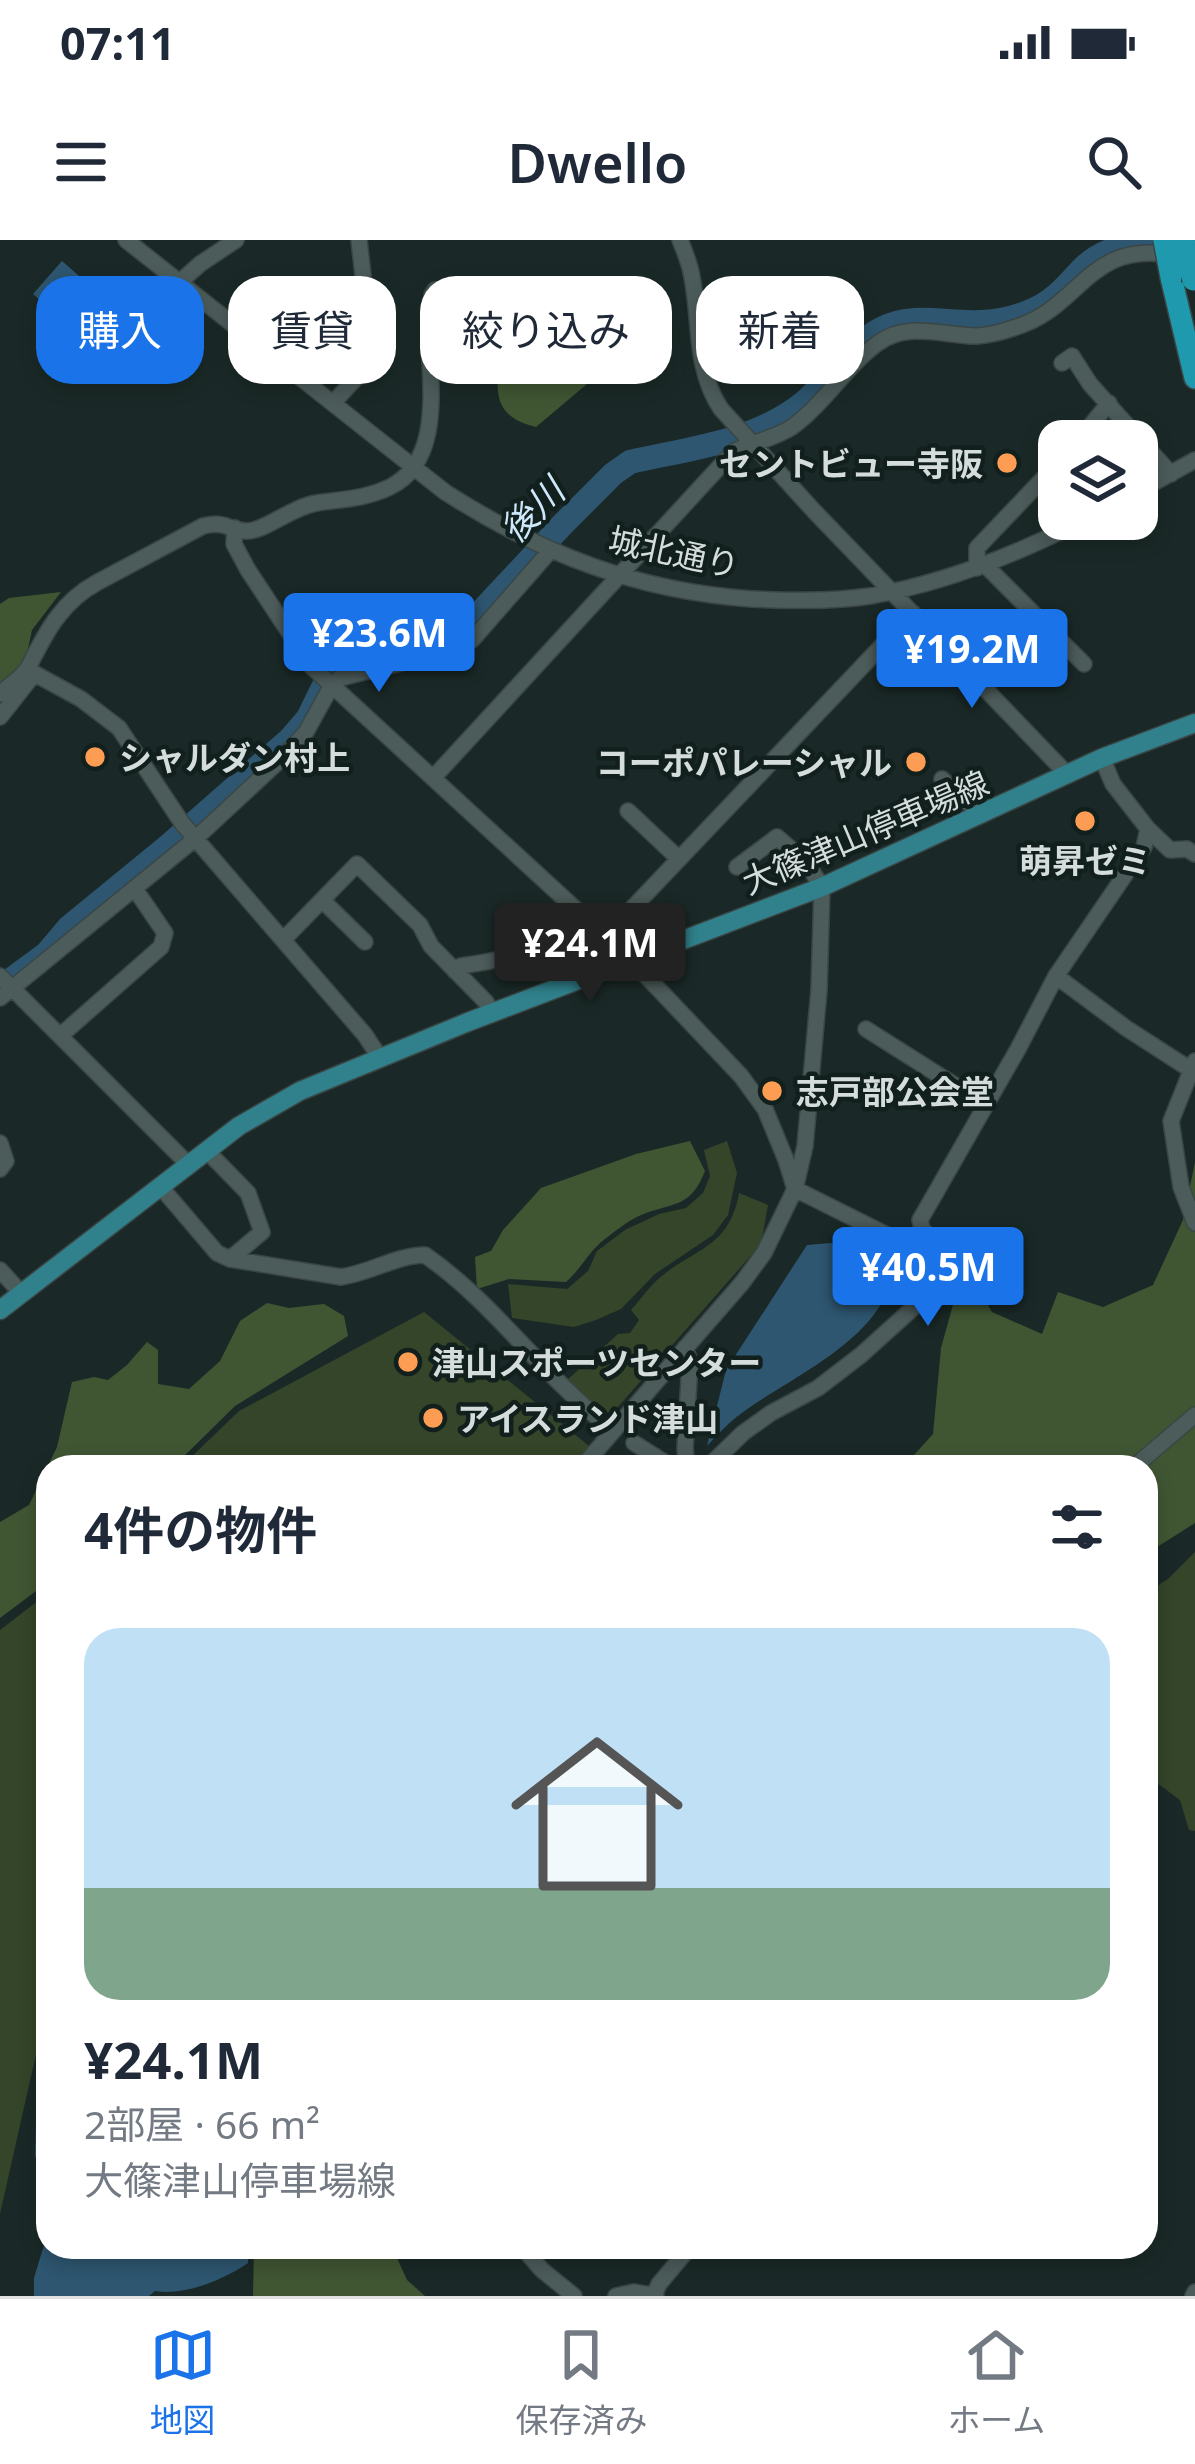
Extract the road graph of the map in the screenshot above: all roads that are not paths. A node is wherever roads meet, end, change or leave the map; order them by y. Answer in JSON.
{"nodes":[{"id":1,"x":126,"y":240,"type":"edge"},
{"id":2,"x":236,"y":240,"type":"edge"},
{"id":3,"x":359,"y":240,"type":"edge"},
{"id":4,"x":680,"y":240,"type":"edge"},
{"id":5,"x":1163,"y":240,"type":"edge"},
{"id":6,"x":1184,"y":240,"type":"edge"},
{"id":7,"x":172,"y":276,"type":"edge"},
{"id":8,"x":187,"y":276,"type":"edge"},
{"id":9,"x":1188,"y":277,"type":"edge"},
{"id":10,"x":204,"y":301,"type":"edge"},
{"id":11,"x":1062,"y":363,"type":"dead end"},
{"id":12,"x":1195,"y":378,"type":"edge"},
{"id":13,"x":432,"y":384,"type":"edge"},
{"id":14,"x":333,"y":403,"type":"junction"},
{"id":15,"x":1109,"y":403,"type":"junction"},
{"id":16,"x":1095,"y":420,"type":"edge"},
{"id":17,"x":752,"y":442,"type":"junction"},
{"id":18,"x":1195,"y":460,"type":"edge"},
{"id":19,"x":413,"y":467,"type":"junction"},
{"id":20,"x":1171,"y":474,"type":"junction"},
{"id":21,"x":1158,"y":481,"type":"edge"},
{"id":22,"x":1038,"y":483,"type":"edge"},
{"id":23,"x":235,"y":528,"type":"junction"},
{"id":24,"x":1039,"y":540,"type":"edge"},
{"id":25,"x":549,"y":551,"type":"junction"},
{"id":26,"x":981,"y":566,"type":"junction"},
{"id":27,"x":617,"y":576,"type":"junction"},
{"id":28,"x":893,"y":590,"type":"junction"},
{"id":29,"x":913,"y":613,"type":"junction"},
{"id":30,"x":1084,"y":664,"type":"dead end"},
{"id":31,"x":31,"y":672,"type":"junction"},
{"id":32,"x":328,"y":682,"type":"junction"},
{"id":33,"x":0,"y":694,"type":"edge"},
{"id":34,"x":0,"y":717,"type":"edge"},
{"id":35,"x":1195,"y":723,"type":"edge"},
{"id":36,"x":1102,"y":758,"type":"junction"},
{"id":37,"x":1068,"y":775,"type":"junction"},
{"id":38,"x":433,"y":778,"type":"junction"},
{"id":39,"x":942,"y":779,"type":"dead end"},
{"id":40,"x":628,"y":811,"type":"dead end"},
{"id":41,"x":982,"y":814,"type":"junction"},
{"id":42,"x":1148,"y":829,"type":"junction"},
{"id":43,"x":189,"y":831,"type":"junction"},
{"id":44,"x":1195,"y":854,"type":"edge"},
{"id":45,"x":678,"y":858,"type":"junction"},
{"id":46,"x":737,"y":867,"type":"dead end"},
{"id":47,"x":822,"y":887,"type":"junction"},
{"id":48,"x":135,"y":889,"type":"junction"},
{"id":49,"x":322,"y":900,"type":"junction"},
{"id":50,"x":599,"y":931,"type":"junction"},
{"id":51,"x":283,"y":940,"type":"junction"},
{"id":52,"x":365,"y":941,"type":"dead end"},
{"id":53,"x":631,"y":960,"type":"junction"},
{"id":54,"x":454,"y":971,"type":"junction"},
{"id":55,"x":1056,"y":976,"type":"junction"},
{"id":56,"x":6,"y":987,"type":"edge"},
{"id":57,"x":492,"y":1013,"type":"junction"},
{"id":58,"x":866,"y":1029,"type":"dead end"},
{"id":59,"x":59,"y":1036,"type":"junction"},
{"id":60,"x":380,"y":1058,"type":"junction"},
{"id":61,"x":1193,"y":1066,"type":"edge"},
{"id":62,"x":986,"y":1105,"type":"junction"},
{"id":63,"x":0,"y":1143,"type":"edge"},
{"id":64,"x":206,"y":1150,"type":"junction"},
{"id":65,"x":188,"y":1164,"type":"junction"},
{"id":66,"x":0,"y":1169,"type":"edge"},
{"id":67,"x":160,"y":1186,"type":"junction"},
{"id":68,"x":795,"y":1189,"type":"junction"},
{"id":69,"x":1195,"y":1223,"type":"edge"},
{"id":70,"x":230,"y":1259,"type":"junction"},
{"id":71,"x":0,"y":1270,"type":"edge"},
{"id":72,"x":22,"y":1293,"type":"junction"},
{"id":73,"x":914,"y":1308,"type":"junction"},
{"id":74,"x":0,"y":1310,"type":"edge"},
{"id":75,"x":686,"y":1348,"type":"junction"},
{"id":76,"x":1195,"y":1415,"type":"edge"},
{"id":77,"x":604,"y":1423,"type":"dead end"},
{"id":78,"x":634,"y":1443,"type":"dead end"},
{"id":79,"x":592,"y":1455,"type":"edge"},
{"id":80,"x":654,"y":1455,"type":"edge"},
{"id":81,"x":686,"y":1455,"type":"edge"},
{"id":82,"x":720,"y":1455,"type":"edge"},
{"id":83,"x":1148,"y":1455,"type":"edge"},
{"id":84,"x":532,"y":2259,"type":"edge"},
{"id":85,"x":679,"y":2259,"type":"edge"},
{"id":86,"x":574,"y":2296,"type":"edge"},
{"id":87,"x":616,"y":2296,"type":"edge"},
{"id":88,"x":655,"y":2296,"type":"edge"}],
"edges":[{"from":1,"to":7,"type":"street","name":"城北通り"},
{"from":2,"to":8,"type":"street"},
{"from":3,"to":14,"type":"street"},
{"from":4,"to":17,"type":"street"},
{"from":5,"to":9,"type":"highway","bridge":true},
{"from":6,"to":9,"type":"highway","bridge":true},
{"from":9,"to":12,"type":"highway"},
{"from":9,"to":17,"type":"street"},
{"from":10,"to":14,"type":"street","name":"城北通り"},
{"from":11,"to":15,"type":"street"},
{"from":13,"to":19,"type":"street"},
{"from":14,"to":19,"type":"street","name":"城北通り"},
{"from":15,"to":16,"type":"street"},
{"from":15,"to":20,"type":"street"},
{"from":17,"to":27,"type":"street"},
{"from":17,"to":28,"type":"street"},
{"from":18,"to":20,"type":"street"},
{"from":19,"to":23,"type":"street"},
{"from":19,"to":25,"type":"street","name":"城北通り"},
{"from":20,"to":21,"type":"street"},
{"from":22,"to":26,"type":"street"},
{"from":23,"to":31,"type":"street"},
{"from":23,"to":32,"type":"street"},
{"from":24,"to":26,"type":"street","name":"城北通り"},
{"from":25,"to":27,"type":"street","name":"城北通り"},
{"from":25,"to":32,"type":"street"},
{"from":26,"to":28,"type":"street","name":"城北通り"},
{"from":26,"to":30,"type":"street"},
{"from":27,"to":28,"type":"street","name":"城北通り"},
{"from":27,"to":38,"type":"street"},
{"from":28,"to":29,"type":"street"},
{"from":29,"to":37,"type":"street"},
{"from":29,"to":45,"type":"street"},
{"from":31,"to":33,"type":"street"},
{"from":31,"to":34,"type":"street"},
{"from":31,"to":43,"type":"street"},
{"from":32,"to":38,"type":"street"},
{"from":32,"to":43,"type":"street"},
{"from":35,"to":36,"type":"main road","name":"大篠津山停車場線"},
{"from":36,"to":37,"type":"main road","name":"大篠津山停車場線"},
{"from":36,"to":42,"type":"street"},
{"from":37,"to":41,"type":"main road","name":"大篠津山停車場線"},
{"from":38,"to":50,"type":"street"},
{"from":39,"to":41,"type":"street"},
{"from":40,"to":45,"type":"street"},
{"from":41,"to":47,"type":"main road","name":"大篠津山停車場線"},
{"from":42,"to":44,"type":"street"},
{"from":42,"to":55,"type":"street"},
{"from":43,"to":48,"type":"street"},
{"from":43,"to":51,"type":"street"},
{"from":45,"to":50,"type":"street"},
{"from":46,"to":47,"type":"street"},
{"from":47,"to":53,"type":"main road","name":"大篠津山停車場線"},
{"from":47,"to":68,"type":"street"},
{"from":48,"to":56,"type":"street"},
{"from":48,"to":59,"type":"street"},
{"from":49,"to":51,"type":"street"},
{"from":49,"to":52,"type":"street"},
{"from":49,"to":54,"type":"street"},
{"from":50,"to":53,"type":"street"},
{"from":50,"to":54,"type":"street"},
{"from":51,"to":60,"type":"street"},
{"from":53,"to":57,"type":"main road","name":"大篠津山停車場線"},
{"from":53,"to":68,"type":"street"},
{"from":54,"to":57,"type":"street"},
{"from":55,"to":61,"type":"street"},
{"from":55,"to":62,"type":"street"},
{"from":56,"to":59,"type":"street"},
{"from":57,"to":60,"type":"main road","name":"大篠津山停車場線"},
{"from":58,"to":62,"type":"street"},
{"from":59,"to":65,"type":"street"},
{"from":60,"to":64,"type":"main road","name":"大篠津山停車場線"},
{"from":61,"to":69,"type":"street"},
{"from":62,"to":73,"type":"street"},
{"from":63,"to":66,"type":"street"},
{"from":64,"to":65,"type":"main road","name":"大篠津山停車場線"},
{"from":64,"to":70,"type":"street"},
{"from":65,"to":67,"type":"main road","name":"大篠津山停車場線"},
{"from":67,"to":70,"type":"street"},
{"from":67,"to":72,"type":"main road","name":"大篠津山停車場線"},
{"from":68,"to":73,"type":"street"},
{"from":68,"to":75,"type":"street"},
{"from":70,"to":77,"type":"street"},
{"from":71,"to":72,"type":"street"},
{"from":72,"to":74,"type":"main road","name":"大篠津山停車場線"},
{"from":73,"to":82,"type":"street"},
{"from":75,"to":79,"type":"street"},
{"from":75,"to":81,"type":"street"},
{"from":76,"to":83,"type":"street"},
{"from":78,"to":80,"type":"street"},
{"from":84,"to":86,"type":"street"},
{"from":85,"to":88,"type":"street"},
{"from":87,"to":88,"type":"street"}]}
